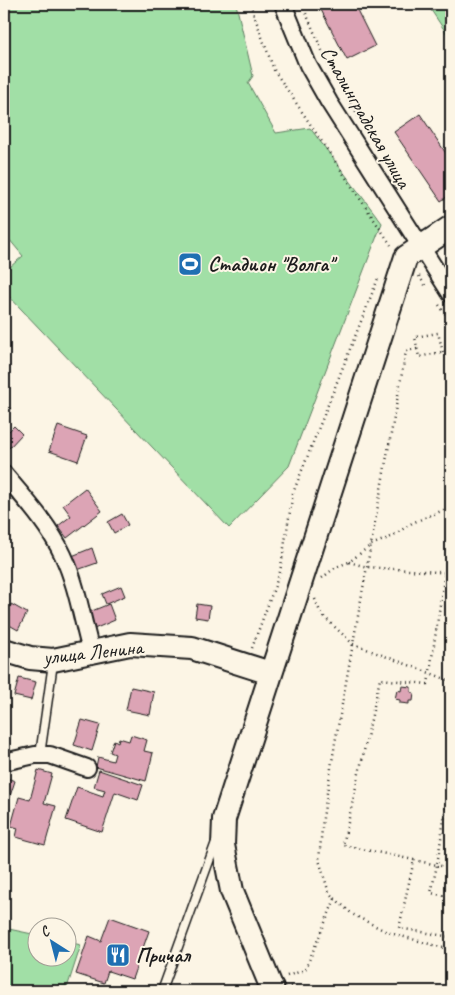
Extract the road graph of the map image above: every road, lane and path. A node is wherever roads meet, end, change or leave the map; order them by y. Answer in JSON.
{"nodes":[{"id":1,"x":250,"y":4,"type":"edge"},
{"id":2,"x":283,"y":4,"type":"edge"},
{"id":3,"x":302,"y":4,"type":"edge"},
{"id":4,"x":360,"y":120,"type":"dead end"},
{"id":5,"x":451,"y":227,"type":"edge"},
{"id":6,"x":401,"y":251,"type":"junction"},
{"id":7,"x":380,"y":272,"type":"dead end"},
{"id":8,"x":451,"y":294,"type":"edge"},
{"id":9,"x":417,"y":349,"type":"junction"},
{"id":10,"x":451,"y":350,"type":"edge"},
{"id":11,"x":443,"y":352,"type":"junction"},
{"id":12,"x":4,"y":474,"type":"edge"},
{"id":13,"x":451,"y":507,"type":"edge"},
{"id":14,"x":371,"y":545,"type":"junction"},
{"id":15,"x":349,"y":562,"type":"junction"},
{"id":16,"x":367,"y":567,"type":"junction"},
{"id":17,"x":445,"y":572,"type":"junction"},
{"id":18,"x":451,"y":573,"type":"edge"},
{"id":19,"x":317,"y":581,"type":"dead end"},
{"id":20,"x":313,"y":594,"type":"dead end"},
{"id":21,"x":353,"y":644,"type":"junction"},
{"id":22,"x":4,"y":650,"type":"edge"},
{"id":23,"x":90,"y":651,"type":"junction"},
{"id":24,"x":53,"y":660,"type":"junction"},
{"id":25,"x":246,"y":664,"type":"junction"},
{"id":26,"x":270,"y":673,"type":"junction"},
{"id":27,"x":430,"y":673,"type":"junction"},
{"id":28,"x":451,"y":681,"type":"edge"},
{"id":29,"x":40,"y":755,"type":"junction"},
{"id":30,"x":4,"y":762,"type":"edge"},
{"id":31,"x":88,"y":768,"type":"dead end"},
{"id":32,"x":451,"y":773,"type":"edge"},
{"id":33,"x":224,"y":819,"type":"junction"},
{"id":34,"x":414,"y":860,"type":"junction"},
{"id":35,"x":437,"y":865,"type":"junction"},
{"id":36,"x":451,"y":868,"type":"edge"},
{"id":37,"x":451,"y":897,"type":"edge"},
{"id":38,"x":335,"y":899,"type":"junction"},
{"id":39,"x":451,"y":936,"type":"edge"},
{"id":40,"x":451,"y":950,"type":"edge"},
{"id":41,"x":271,"y":986,"type":"edge"},
{"id":42,"x":162,"y":991,"type":"edge"}],
"edges":[{"from":1,"to":6,"type":"path"},
{"from":2,"to":6,"type":"street","name":"Сталинградская улица"},
{"from":3,"to":4,"type":"path"},
{"from":5,"to":6,"type":"street"},
{"from":6,"to":8,"type":"street","name":"Сталинградская улица"},
{"from":6,"to":26,"type":"street"},
{"from":7,"to":25,"type":"path"},
{"from":9,"to":11,"type":"path"},
{"from":9,"to":11,"type":"path"},
{"from":9,"to":14,"type":"path"},
{"from":10,"to":11,"type":"path"},
{"from":12,"to":23,"type":"street"},
{"from":13,"to":14,"type":"path"},
{"from":14,"to":15,"type":"path"},
{"from":14,"to":16,"type":"path"},
{"from":15,"to":16,"type":"path"},
{"from":15,"to":19,"type":"path"},
{"from":16,"to":17,"type":"path"},
{"from":16,"to":21,"type":"path"},
{"from":17,"to":18,"type":"path"},
{"from":17,"to":27,"type":"path"},
{"from":20,"to":21,"type":"path"},
{"from":21,"to":27,"type":"path"},
{"from":21,"to":38,"type":"path"},
{"from":22,"to":24,"type":"street","name":"улица Ленина"},
{"from":23,"to":24,"type":"street","name":"улица Ленина"},
{"from":23,"to":25,"type":"street","name":"улица Ленина"},
{"from":24,"to":29,"type":"lane"},
{"from":25,"to":26,"type":"street","name":"улица Ленина"},
{"from":26,"to":33,"type":"street"},
{"from":27,"to":28,"type":"path"},
{"from":27,"to":34,"type":"path"},
{"from":29,"to":30,"type":"street"},
{"from":29,"to":31,"type":"street"},
{"from":32,"to":35,"type":"path"},
{"from":33,"to":41,"type":"street"},
{"from":33,"to":42,"type":"lane"},
{"from":34,"to":35,"type":"path"},
{"from":34,"to":39,"type":"path"},
{"from":35,"to":36,"type":"path"},
{"from":35,"to":37,"type":"path"},
{"from":38,"to":40,"type":"path"},
{"from":38,"to":41,"type":"path"}]}
